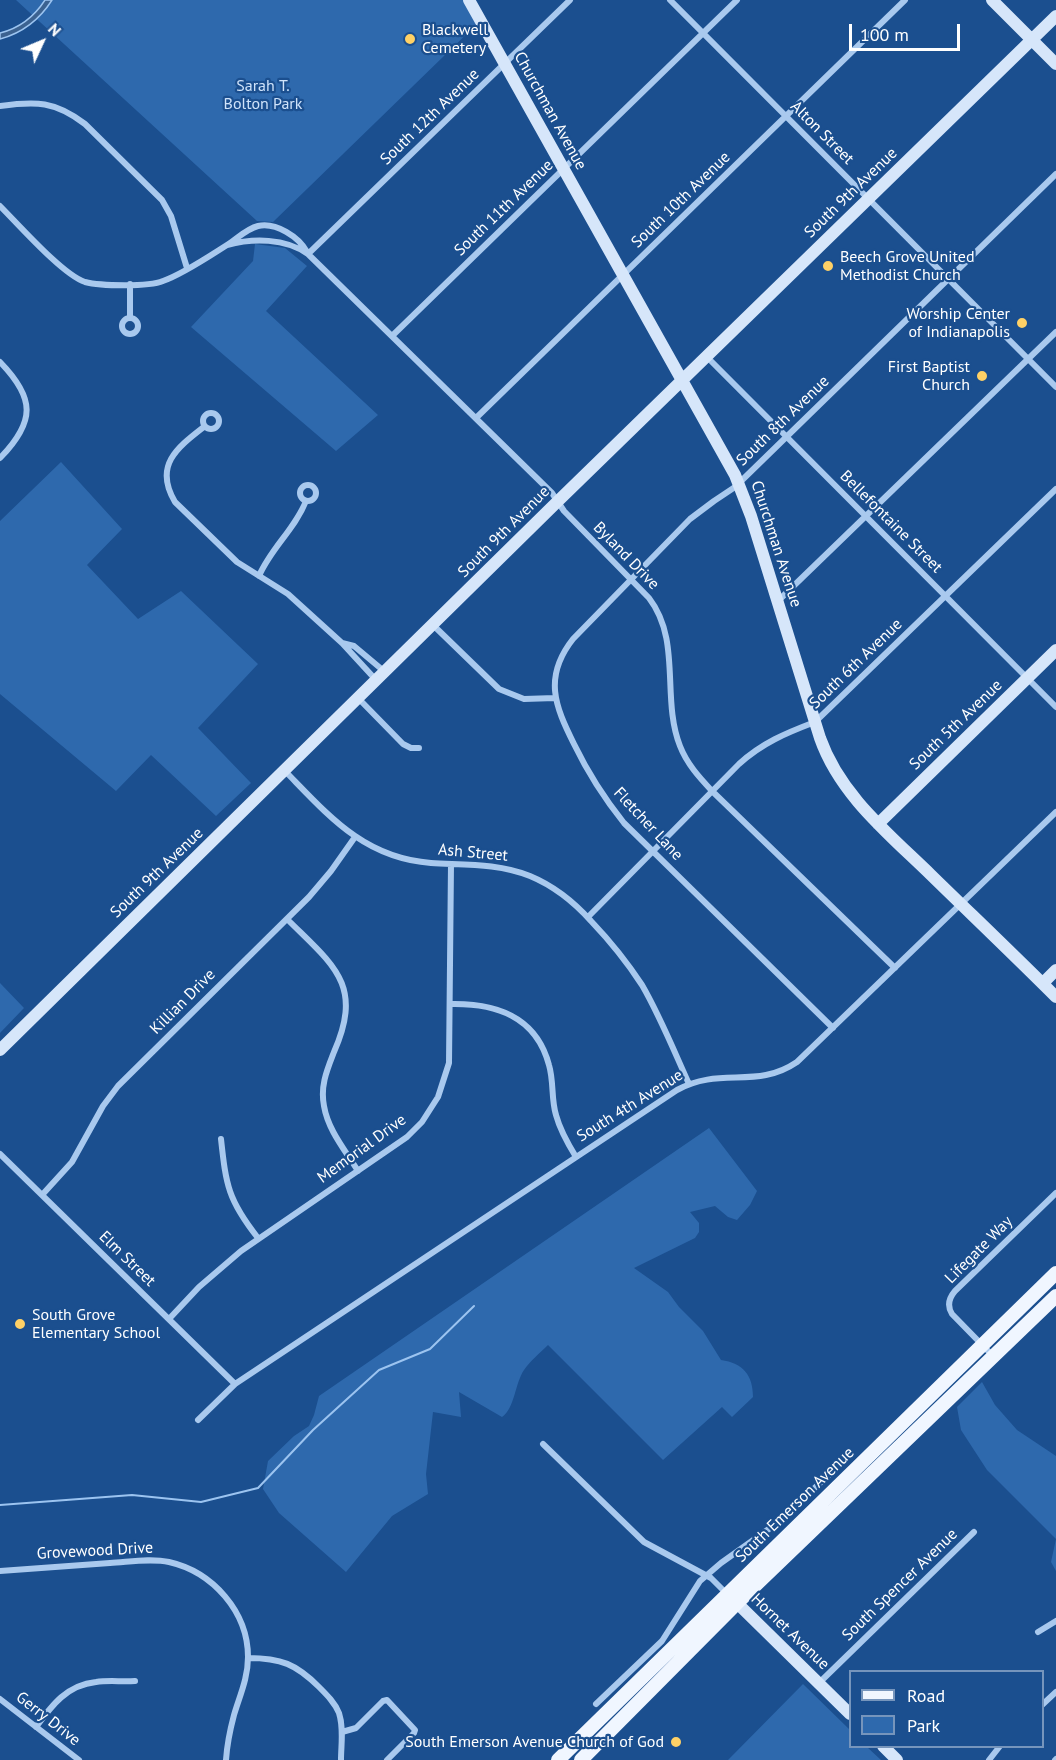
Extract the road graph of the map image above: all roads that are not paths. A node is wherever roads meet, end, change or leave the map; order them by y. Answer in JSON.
{"nodes":[{"id":1,"x":469,"y":0,"type":"edge"},
{"id":2,"x":570,"y":0,"type":"edge"},
{"id":3,"x":670,"y":0,"type":"edge"},
{"id":4,"x":737,"y":0,"type":"edge"},
{"id":5,"x":905,"y":0,"type":"edge"},
{"id":6,"x":992,"y":0,"type":"edge"},
{"id":7,"x":1056,"y":16,"type":"edge"},
{"id":8,"x":703,"y":33,"type":"junction"},
{"id":9,"x":1032,"y":40,"type":"junction"},
{"id":10,"x":504,"y":64,"type":"junction"},
{"id":11,"x":1056,"y":64,"type":"edge"},
{"id":12,"x":0,"y":106,"type":"edge"},
{"id":13,"x":786,"y":116,"type":"junction"},
{"id":14,"x":563,"y":169,"type":"junction"},
{"id":15,"x":1056,"y":174,"type":"edge"},
{"id":16,"x":869,"y":199,"type":"junction"},
{"id":17,"x":0,"y":206,"type":"edge"},
{"id":18,"x":227,"y":245,"type":"junction"},
{"id":19,"x":308,"y":254,"type":"junction"},
{"id":20,"x":187,"y":268,"type":"junction"},
{"id":21,"x":623,"y":275,"type":"junction"},
{"id":22,"x":948,"y":279,"type":"junction"},
{"id":23,"x":130,"y":284,"type":"junction"},
{"id":24,"x":130,"y":318,"type":"dead end"},
{"id":25,"x":1056,"y":332,"type":"edge"},
{"id":26,"x":392,"y":336,"type":"junction"},
{"id":27,"x":707,"y":357,"type":"junction"},
{"id":28,"x":1028,"y":359,"type":"junction"},
{"id":29,"x":0,"y":362,"type":"edge"},
{"id":30,"x":682,"y":380,"type":"junction"},
{"id":31,"x":1056,"y":387,"type":"edge"},
{"id":32,"x":476,"y":418,"type":"junction"},
{"id":33,"x":205,"y":426,"type":"dead end"},
{"id":34,"x":787,"y":436,"type":"junction"},
{"id":35,"x":0,"y":458,"type":"edge"},
{"id":36,"x":739,"y":483,"type":"junction"},
{"id":37,"x":1056,"y":489,"type":"edge"},
{"id":38,"x":306,"y":501,"type":"dead end"},
{"id":39,"x":557,"y":502,"type":"junction"},
{"id":40,"x":866,"y":516,"type":"junction"},
{"id":41,"x":259,"y":576,"type":"junction"},
{"id":42,"x":631,"y":580,"type":"junction"},
{"id":43,"x":946,"y":596,"type":"junction"},
{"id":44,"x":778,"y":601,"type":"junction"},
{"id":45,"x":433,"y":625,"type":"junction"},
{"id":46,"x":342,"y":643,"type":"junction"},
{"id":47,"x":1056,"y":650,"type":"edge"},
{"id":48,"x":381,"y":676,"type":"junction"},
{"id":49,"x":1027,"y":678,"type":"junction"},
{"id":50,"x":358,"y":698,"type":"junction"},
{"id":51,"x":555,"y":698,"type":"junction"},
{"id":52,"x":1056,"y":707,"type":"edge"},
{"id":53,"x":815,"y":722,"type":"junction"},
{"id":54,"x":419,"y":748,"type":"dead end"},
{"id":55,"x":285,"y":771,"type":"junction"},
{"id":56,"x":712,"y":791,"type":"junction"},
{"id":57,"x":1056,"y":812,"type":"edge"},
{"id":58,"x":878,"y":824,"type":"junction"},
{"id":59,"x":355,"y":837,"type":"junction"},
{"id":60,"x":652,"y":851,"type":"junction"},
{"id":61,"x":452,"y":864,"type":"junction"},
{"id":62,"x":961,"y":904,"type":"junction"},
{"id":63,"x":588,"y":917,"type":"junction"},
{"id":64,"x":287,"y":919,"type":"junction"},
{"id":65,"x":895,"y":968,"type":"junction"},
{"id":66,"x":1056,"y":970,"type":"edge"},
{"id":67,"x":1043,"y":983,"type":"junction"},
{"id":68,"x":1056,"y":996,"type":"edge"},
{"id":69,"x":450,"y":1004,"type":"junction"},
{"id":70,"x":833,"y":1028,"type":"junction"},
{"id":71,"x":0,"y":1050,"type":"edge"},
{"id":72,"x":689,"y":1084,"type":"junction"},
{"id":73,"x":221,"y":1138,"type":"dead end"},
{"id":74,"x":0,"y":1154,"type":"edge"},
{"id":75,"x":576,"y":1157,"type":"junction"},
{"id":76,"x":358,"y":1171,"type":"junction"},
{"id":77,"x":1056,"y":1193,"type":"edge"},
{"id":78,"x":42,"y":1195,"type":"junction"},
{"id":79,"x":258,"y":1238,"type":"junction"},
{"id":80,"x":1056,"y":1273,"type":"edge"},
{"id":81,"x":1056,"y":1296,"type":"edge"},
{"id":82,"x":169,"y":1319,"type":"junction"},
{"id":83,"x":982,"y":1345,"type":"junction"},
{"id":84,"x":994,"y":1357,"type":"junction"},
{"id":85,"x":234,"y":1384,"type":"junction"},
{"id":86,"x":198,"y":1420,"type":"dead end"},
{"id":87,"x":543,"y":1444,"type":"dead end"},
{"id":88,"x":831,"y":1473,"type":"dead end"},
{"id":89,"x":974,"y":1532,"type":"dead end"},
{"id":90,"x":0,"y":1571,"type":"edge"},
{"id":91,"x":706,"y":1575,"type":"junction"},
{"id":92,"x":732,"y":1599,"type":"junction"},
{"id":93,"x":1056,"y":1621,"type":"edge"},
{"id":94,"x":1038,"y":1632,"type":"dead end"},
{"id":95,"x":248,"y":1658,"type":"junction"},
{"id":96,"x":135,"y":1681,"type":"dead end"},
{"id":97,"x":819,"y":1683,"type":"junction"},
{"id":98,"x":1056,"y":1692,"type":"edge"},
{"id":99,"x":0,"y":1699,"type":"edge"},
{"id":100,"x":1044,"y":1703,"type":"edge"},
{"id":101,"x":596,"y":1704,"type":"dead end"},
{"id":102,"x":849,"y":1713,"type":"edge"},
{"id":103,"x":36,"y":1727,"type":"junction"},
{"id":104,"x":342,"y":1732,"type":"junction"},
{"id":105,"x":885,"y":1748,"type":"edge"},
{"id":106,"x":998,"y":1748,"type":"edge"},
{"id":107,"x":79,"y":1760,"type":"edge"},
{"id":108,"x":226,"y":1760,"type":"edge"},
{"id":109,"x":341,"y":1760,"type":"edge"},
{"id":110,"x":387,"y":1760,"type":"edge"},
{"id":111,"x":558,"y":1760,"type":"edge"},
{"id":112,"x":580,"y":1760,"type":"edge"},
{"id":113,"x":897,"y":1760,"type":"edge"},
{"id":114,"x":988,"y":1760,"type":"edge"}],
"edges":[{"from":1,"to":10,"type":"street","name":"Churchman Avenue"},
{"from":2,"to":10,"type":"street","name":"South 12th Avenue"},
{"from":3,"to":8,"type":"street","name":"Alton Street"},
{"from":4,"to":8,"type":"street","name":"South 11th Avenue"},
{"from":5,"to":13,"type":"street","name":"South 10th Avenue"},
{"from":6,"to":9,"type":"street"},
{"from":7,"to":9,"type":"street","name":"South 9th Avenue"},
{"from":8,"to":13,"type":"street","name":"Alton Street"},
{"from":8,"to":14,"type":"street","name":"South 11th Avenue"},
{"from":9,"to":11,"type":"street"},
{"from":9,"to":16,"type":"street","name":"South 9th Avenue"},
{"from":10,"to":14,"type":"street","name":"Churchman Avenue"},
{"from":10,"to":19,"type":"street","name":"South 12th Avenue"},
{"from":12,"to":20,"type":"street"},
{"from":13,"to":16,"type":"street","name":"Alton Street"},
{"from":13,"to":21,"type":"street","name":"South 10th Avenue"},
{"from":14,"to":21,"type":"street","name":"Churchman Avenue"},
{"from":14,"to":26,"type":"street","name":"South 11th Avenue"},
{"from":15,"to":22,"type":"street","name":"South 8th Avenue"},
{"from":16,"to":22,"type":"street","name":"Alton Street"},
{"from":16,"to":27,"type":"street","name":"South 9th Avenue"},
{"from":17,"to":23,"type":"street","name":"Byland Drive"},
{"from":18,"to":19,"type":"street"},
{"from":18,"to":19,"type":"street","name":"Byland Drive"},
{"from":18,"to":20,"type":"street","name":"Byland Drive"},
{"from":19,"to":26,"type":"street","name":"Byland Drive"},
{"from":20,"to":23,"type":"street","name":"Byland Drive"},
{"from":21,"to":30,"type":"street","name":"Churchman Avenue"},
{"from":21,"to":32,"type":"street","name":"South 10th Avenue"},
{"from":22,"to":28,"type":"street","name":"Alton Street"},
{"from":22,"to":34,"type":"street","name":"South 8th Avenue"},
{"from":23,"to":24,"type":"street"},
{"from":25,"to":28,"type":"street"},
{"from":26,"to":32,"type":"street","name":"Byland Drive"},
{"from":27,"to":30,"type":"street","name":"South 9th Avenue"},
{"from":27,"to":34,"type":"street","name":"Bellefontaine Street"},
{"from":28,"to":31,"type":"street","name":"Alton Street"},
{"from":28,"to":40,"type":"street"},
{"from":29,"to":35,"type":"street"},
{"from":30,"to":36,"type":"street","name":"Churchman Avenue"},
{"from":30,"to":39,"type":"street","name":"South 9th Avenue"},
{"from":32,"to":39,"type":"street","name":"Byland Drive"},
{"from":33,"to":41,"type":"street"},
{"from":34,"to":36,"type":"street","name":"South 8th Avenue"},
{"from":34,"to":40,"type":"street","name":"Bellefontaine Street"},
{"from":36,"to":42,"type":"street","name":"South 8th Avenue"},
{"from":36,"to":44,"type":"street","name":"Churchman Avenue"},
{"from":37,"to":43,"type":"street","name":"South 6th Avenue"},
{"from":38,"to":41,"type":"street"},
{"from":39,"to":42,"type":"street","name":"Byland Drive"},
{"from":39,"to":45,"type":"street","name":"South 9th Avenue"},
{"from":40,"to":43,"type":"street","name":"Bellefontaine Street"},
{"from":40,"to":44,"type":"street"},
{"from":41,"to":46,"type":"street"},
{"from":42,"to":51,"type":"street","name":"South 8th Avenue"},
{"from":42,"to":56,"type":"street","name":"Byland Drive"},
{"from":43,"to":49,"type":"street","name":"Bellefontaine Street"},
{"from":43,"to":53,"type":"street","name":"South 6th Avenue"},
{"from":44,"to":53,"type":"street","name":"Churchman Avenue"},
{"from":45,"to":48,"type":"street","name":"South 9th Avenue"},
{"from":45,"to":51,"type":"street"},
{"from":46,"to":48,"type":"street"},
{"from":46,"to":48,"type":"street"},
{"from":47,"to":49,"type":"street","name":"South 5th Avenue"},
{"from":48,"to":50,"type":"street","name":"South 9th Avenue"},
{"from":49,"to":52,"type":"street","name":"Bellefontaine Street"},
{"from":49,"to":58,"type":"street","name":"South 5th Avenue"},
{"from":50,"to":54,"type":"street"},
{"from":50,"to":55,"type":"street","name":"South 9th Avenue"},
{"from":51,"to":60,"type":"street","name":"Fletcher Lane"},
{"from":53,"to":56,"type":"street","name":"South 6th Avenue"},
{"from":53,"to":58,"type":"street","name":"Churchman Avenue"},
{"from":55,"to":59,"type":"street","name":"Ash Street"},
{"from":55,"to":71,"type":"street","name":"South 9th Avenue"},
{"from":56,"to":60,"type":"street","name":"South 6th Avenue"},
{"from":56,"to":65,"type":"street","name":"Byland Drive"},
{"from":57,"to":62,"type":"street","name":"South 4th Avenue"},
{"from":58,"to":62,"type":"street","name":"Churchman Avenue"},
{"from":59,"to":61,"type":"street","name":"Ash Street"},
{"from":59,"to":64,"type":"street","name":"Killian Drive"},
{"from":60,"to":63,"type":"street","name":"South 6th Avenue"},
{"from":60,"to":70,"type":"street","name":"Fletcher Lane"},
{"from":61,"to":63,"type":"street","name":"Ash Street"},
{"from":61,"to":69,"type":"street","name":"Memorial Drive"},
{"from":62,"to":65,"type":"street","name":"South 4th Avenue"},
{"from":62,"to":67,"type":"street","name":"Churchman Avenue"},
{"from":63,"to":72,"type":"street","name":"Ash Street"},
{"from":64,"to":76,"type":"street"},
{"from":64,"to":78,"type":"street","name":"Killian Drive"},
{"from":65,"to":70,"type":"street","name":"South 4th Avenue"},
{"from":66,"to":67,"type":"street"},
{"from":67,"to":68,"type":"street","name":"Churchman Avenue"},
{"from":69,"to":75,"type":"street"},
{"from":69,"to":76,"type":"street","name":"Memorial Drive"},
{"from":70,"to":72,"type":"street","name":"South 4th Avenue"},
{"from":72,"to":75,"type":"street","name":"South 4th Avenue"},
{"from":73,"to":79,"type":"street"},
{"from":74,"to":78,"type":"street","name":"Elm Street"},
{"from":75,"to":85,"type":"street","name":"South 4th Avenue"},
{"from":76,"to":79,"type":"street","name":"Memorial Drive"},
{"from":77,"to":83,"type":"street","name":"Lifegate Way"},
{"from":78,"to":82,"type":"street","name":"Elm Street"},
{"from":79,"to":82,"type":"street","name":"Memorial Drive"},
{"from":80,"to":83,"type":"main road","name":"South Emerson Avenue"},
{"from":81,"to":84,"type":"main road","name":"South Emerson Avenue"},
{"from":82,"to":85,"type":"street","name":"Elm Street"},
{"from":83,"to":84,"type":"street","name":"Lifegate Way"},
{"from":83,"to":92,"type":"main road","name":"South Emerson Avenue"},
{"from":84,"to":92,"type":"main road","name":"South Emerson Avenue"},
{"from":85,"to":86,"type":"street","name":"South 4th Avenue"},
{"from":87,"to":91,"type":"street","name":"Hornet Avenue"},
{"from":88,"to":91,"type":"street","name":"South Emerson Avenue"},
{"from":89,"to":97,"type":"street","name":"South Spencer Avenue"},
{"from":90,"to":95,"type":"street","name":"Grovewood Drive"},
{"from":91,"to":92,"type":"street","name":"Hornet Avenue"},
{"from":91,"to":101,"type":"street","name":"South Emerson Avenue"},
{"from":92,"to":97,"type":"street","name":"Hornet Avenue"},
{"from":92,"to":111,"type":"main road","name":"South Emerson Avenue"},
{"from":92,"to":112,"type":"main road","name":"South Emerson Avenue"},
{"from":93,"to":94,"type":"street"},
{"from":95,"to":104,"type":"street"},
{"from":95,"to":108,"type":"street","name":"Grovewood Drive"},
{"from":96,"to":103,"type":"street"},
{"from":97,"to":102,"type":"street","name":"Hornet Avenue"},
{"from":98,"to":100,"type":"street"},
{"from":99,"to":103,"type":"street","name":"Gerry Drive"},
{"from":103,"to":107,"type":"street","name":"Gerry Drive"},
{"from":104,"to":109,"type":"street"},
{"from":104,"to":110,"type":"street"},
{"from":105,"to":113,"type":"street"},
{"from":106,"to":114,"type":"street"}]}
